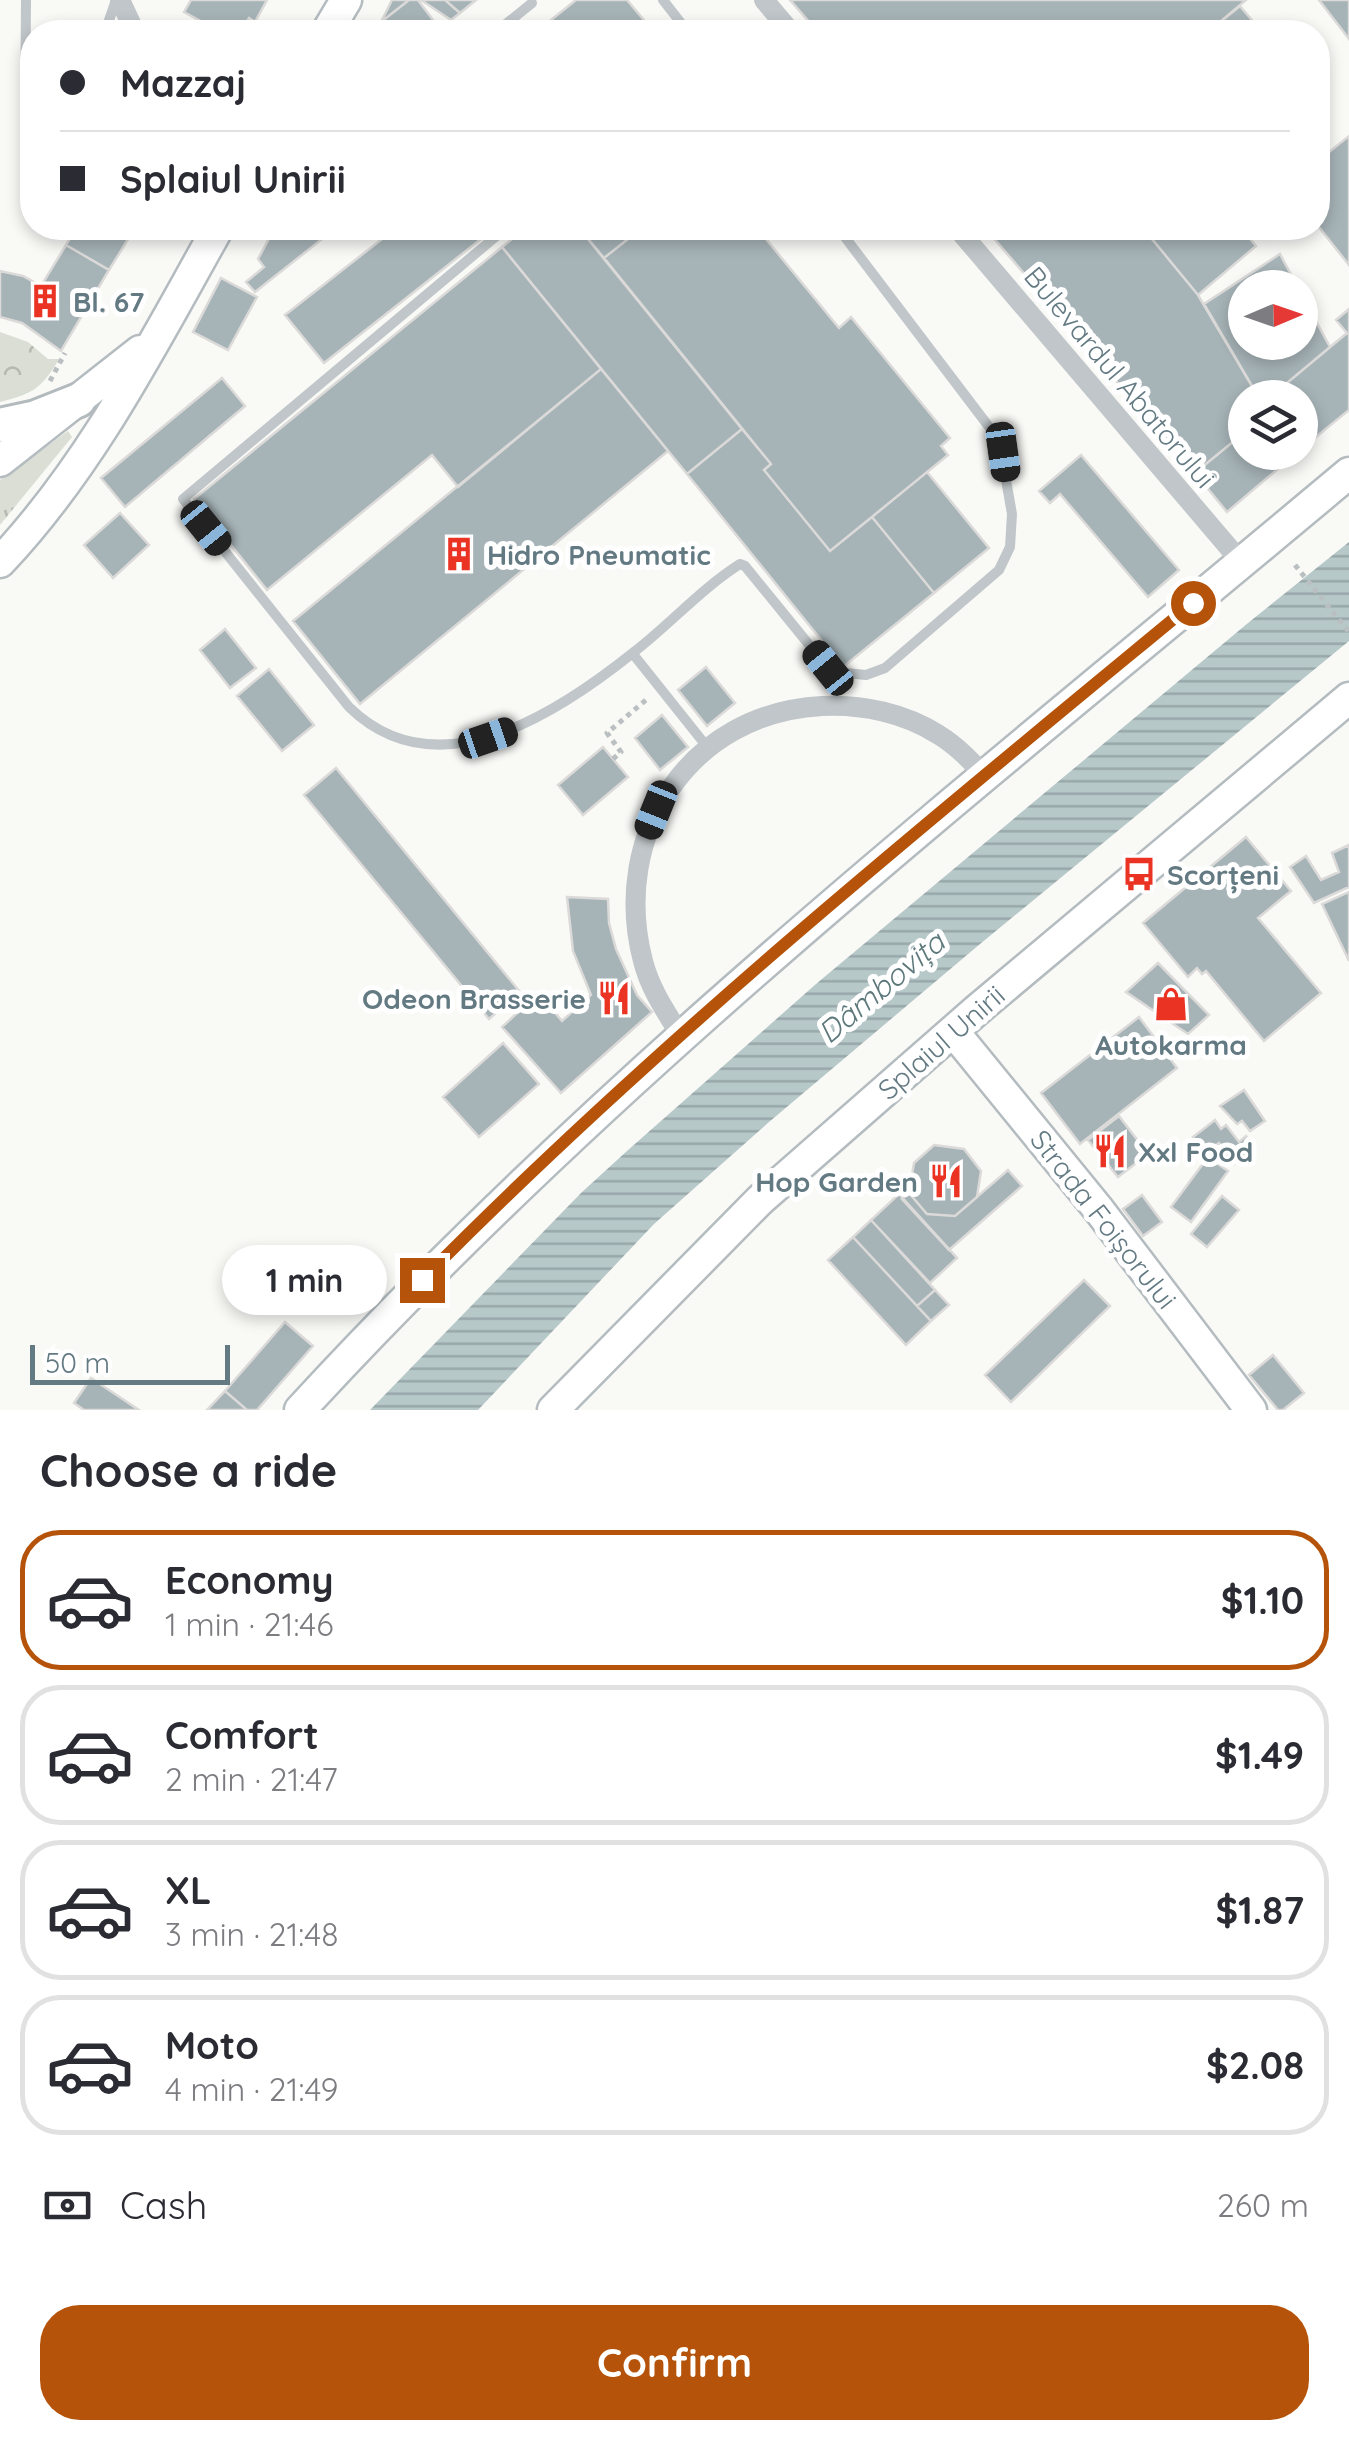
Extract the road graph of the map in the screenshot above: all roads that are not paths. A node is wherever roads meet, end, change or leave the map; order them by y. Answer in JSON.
{"nodes":[{"id":1,"x":663,"y":0,"type":"edge"},
{"id":2,"x":764,"y":0,"type":"edge"},
{"id":3,"x":532,"y":3,"type":"dead end"},
{"id":4,"x":511,"y":20,"type":"edge"},
{"id":5,"x":679,"y":20,"type":"edge"},
{"id":6,"x":781,"y":20,"type":"edge"},
{"id":7,"x":211,"y":240,"type":"edge"},
{"id":8,"x":492,"y":240,"type":"edge"},
{"id":9,"x":847,"y":240,"type":"edge"},
{"id":10,"x":967,"y":240,"type":"edge"},
{"id":11,"x":154,"y":340,"type":"junction"},
{"id":12,"x":78,"y":400,"type":"junction"},
{"id":13,"x":0,"y":425,"type":"edge"},
{"id":14,"x":0,"y":461,"type":"edge"},
{"id":15,"x":1349,"y":473,"type":"edge"},
{"id":16,"x":0,"y":562,"type":"edge"},
{"id":17,"x":1242,"y":563,"type":"junction"},
{"id":18,"x":632,"y":654,"type":"junction"},
{"id":19,"x":1349,"y":698,"type":"edge"},
{"id":20,"x":708,"y":748,"type":"junction"},
{"id":21,"x":985,"y":776,"type":"junction"},
{"id":22,"x":953,"y":1031,"type":"junction"},
{"id":23,"x":681,"y":1036,"type":"junction"},
{"id":24,"x":300,"y":1410,"type":"edge"},
{"id":25,"x":553,"y":1410,"type":"edge"},
{"id":26,"x":1251,"y":1410,"type":"edge"}],
"edges":[{"from":1,"to":5,"type":"lane"},
{"from":2,"to":6,"type":"street"},
{"from":3,"to":4,"type":"lane"},
{"from":7,"to":11,"type":"main road"},
{"from":8,"to":18,"type":"lane"},
{"from":9,"to":18,"type":"lane"},
{"from":10,"to":17,"type":"street","name":"Bulevardul Abatorului"},
{"from":11,"to":12,"type":"main road"},
{"from":11,"to":16,"type":"main road"},
{"from":12,"to":13,"type":"main road"},
{"from":12,"to":14,"type":"main road"},
{"from":15,"to":17,"type":"main road"},
{"from":17,"to":21,"type":"main road"},
{"from":18,"to":20,"type":"lane"},
{"from":19,"to":22,"type":"main road","name":"Splaiul Unirii"},
{"from":20,"to":21,"type":"street"},
{"from":20,"to":23,"type":"street"},
{"from":21,"to":23,"type":"main road"},
{"from":22,"to":25,"type":"main road","name":"Splaiul Unirii"},
{"from":22,"to":26,"type":"main road","name":"Strada Foișorului"},
{"from":23,"to":24,"type":"main road"}]}
